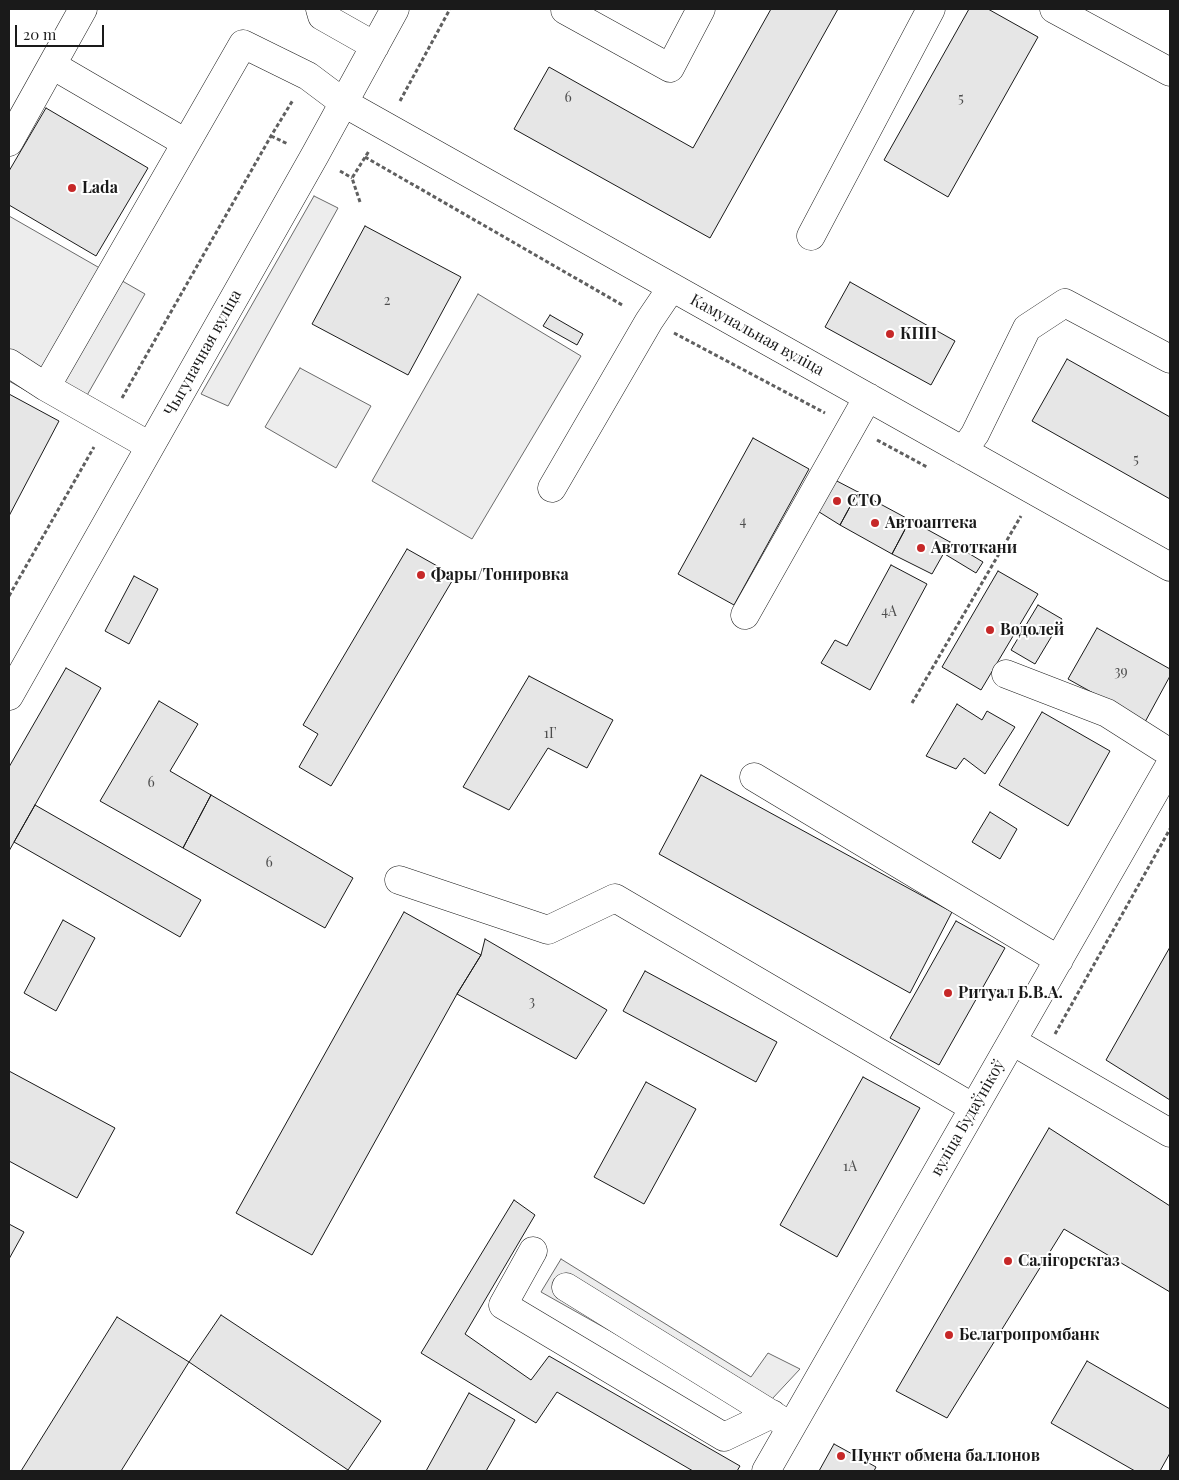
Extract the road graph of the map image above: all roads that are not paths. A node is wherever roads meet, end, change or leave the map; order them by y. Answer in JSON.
{"nodes":[{"id":1,"x":83,"y":9,"type":"edge"},
{"id":2,"x":320,"y":9,"type":"edge"},
{"id":3,"x":396,"y":9,"type":"edge"},
{"id":4,"x":565,"y":9,"type":"edge"},
{"id":5,"x":701,"y":9,"type":"edge"},
{"id":6,"x":931,"y":9,"type":"edge"},
{"id":7,"x":1054,"y":9,"type":"edge"},
{"id":8,"x":375,"y":46,"type":"junction"},
{"id":9,"x":52,"y":65,"type":"junction"},
{"id":10,"x":1170,"y":72,"type":"edge"},
{"id":11,"x":344,"y":103,"type":"junction"},
{"id":12,"x":9,"y":142,"type":"edge"},
{"id":13,"x":186,"y":143,"type":"junction"},
{"id":14,"x":811,"y":236,"type":"dead end"},
{"id":15,"x":672,"y":287,"type":"junction"},
{"id":16,"x":1170,"y":360,"type":"edge"},
{"id":17,"x":9,"y":363,"type":"edge"},
{"id":18,"x":46,"y":387,"type":"junction"},
{"id":19,"x":868,"y":397,"type":"junction"},
{"id":20,"x":150,"y":446,"type":"junction"},
{"id":21,"x":963,"y":451,"type":"junction"},
{"id":22,"x":552,"y":488,"type":"dead end"},
{"id":23,"x":1170,"y":567,"type":"edge"},
{"id":24,"x":745,"y":615,"type":"dead end"},
{"id":25,"x":1006,"y":674,"type":"dead end"},
{"id":26,"x":9,"y":696,"type":"edge"},
{"id":27,"x":1170,"y":753,"type":"edge"},
{"id":28,"x":1170,"y":765,"type":"edge"},
{"id":29,"x":754,"y":777,"type":"dead end"},
{"id":30,"x":399,"y":880,"type":"dead end"},
{"id":31,"x":1059,"y":960,"type":"junction"},
{"id":32,"x":1012,"y":1041,"type":"junction"},
{"id":33,"x":974,"y":1108,"type":"junction"},
{"id":34,"x":1170,"y":1133,"type":"edge"},
{"id":35,"x":533,"y":1250,"type":"dead end"},
{"id":36,"x":566,"y":1287,"type":"dead end"},
{"id":37,"x":782,"y":1420,"type":"junction"},
{"id":38,"x":766,"y":1471,"type":"edge"}],
"edges":[{"from":1,"to":9,"type":"street"},
{"from":2,"to":8,"type":"street"},
{"from":3,"to":8,"type":"street","name":"Чыгуначная вуліца"},
{"from":4,"to":5,"type":"street"},
{"from":6,"to":14,"type":"street"},
{"from":7,"to":10,"type":"street"},
{"from":8,"to":11,"type":"street","name":"Чыгуначная вуліца"},
{"from":9,"to":12,"type":"street"},
{"from":9,"to":13,"type":"street"},
{"from":11,"to":13,"type":"street","name":"Камунальная вуліца"},
{"from":11,"to":15,"type":"street","name":"Камунальная вуліца"},
{"from":11,"to":20,"type":"street","name":"Чыгуначная вуліца"},
{"from":13,"to":18,"type":"street"},
{"from":15,"to":19,"type":"street","name":"Камунальная вуліца"},
{"from":15,"to":22,"type":"street"},
{"from":16,"to":21,"type":"street"},
{"from":17,"to":18,"type":"street"},
{"from":18,"to":20,"type":"street"},
{"from":19,"to":21,"type":"street","name":"Камунальная вуліца"},
{"from":19,"to":24,"type":"street"},
{"from":20,"to":26,"type":"street","name":"Чыгуначная вуліца"},
{"from":21,"to":23,"type":"street","name":"Камунальная вуліца"},
{"from":25,"to":27,"type":"street"},
{"from":28,"to":31,"type":"street","name":"вуліца Будаўнікоў"},
{"from":29,"to":31,"type":"street"},
{"from":30,"to":33,"type":"street"},
{"from":31,"to":32,"type":"street","name":"вуліца Будаўнікоў"},
{"from":32,"to":33,"type":"street","name":"вуліца Будаўнікоў"},
{"from":32,"to":34,"type":"street"},
{"from":33,"to":37,"type":"street","name":"вуліца Будаўнікоў"},
{"from":35,"to":37,"type":"street"},
{"from":36,"to":37,"type":"street"},
{"from":37,"to":38,"type":"street","name":"вуліца Будаўнікоў"}]}
